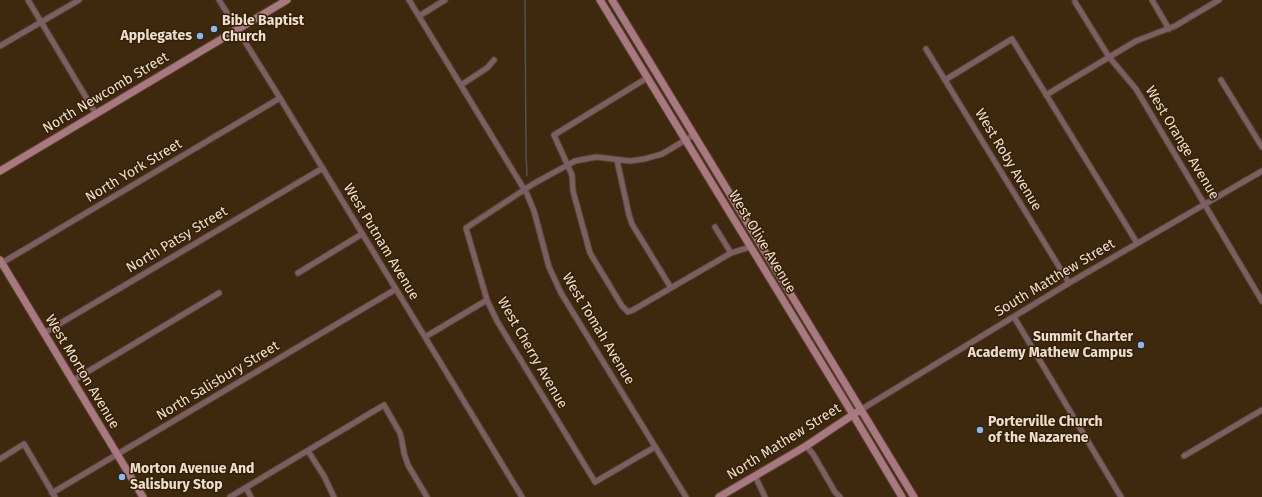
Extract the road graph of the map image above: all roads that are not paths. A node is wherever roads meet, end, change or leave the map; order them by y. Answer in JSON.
{"nodes":[{"id":1,"x":28,"y":0,"type":"edge"},
{"id":2,"x":79,"y":0,"type":"edge"},
{"id":3,"x":219,"y":0,"type":"edge"},
{"id":4,"x":287,"y":0,"type":"edge"},
{"id":5,"x":409,"y":0,"type":"edge"},
{"id":6,"x":445,"y":0,"type":"edge"},
{"id":7,"x":600,"y":0,"type":"edge"},
{"id":8,"x":612,"y":0,"type":"edge"},
{"id":9,"x":1152,"y":0,"type":"edge"},
{"id":10,"x":1219,"y":0,"type":"edge"},
{"id":11,"x":1075,"y":2,"type":"dead end"},
{"id":12,"x":419,"y":16,"type":"junction"},
{"id":13,"x":41,"y":22,"type":"junction"},
{"id":14,"x":1169,"y":29,"type":"junction"},
{"id":15,"x":237,"y":30,"type":"junction"},
{"id":16,"x":0,"y":46,"type":"edge"},
{"id":17,"x":926,"y":49,"type":"dead end"},
{"id":18,"x":1108,"y":57,"type":"junction"},
{"id":19,"x":494,"y":60,"type":"dead end"},
{"id":20,"x":647,"y":78,"type":"junction"},
{"id":21,"x":945,"y":80,"type":"junction"},
{"id":22,"x":1221,"y":80,"type":"dead end"},
{"id":23,"x":461,"y":85,"type":"junction"},
{"id":24,"x":1046,"y":95,"type":"junction"},
{"id":25,"x":280,"y":98,"type":"junction"},
{"id":26,"x":96,"y":114,"type":"junction"},
{"id":27,"x":694,"y":135,"type":"junction"},
{"id":28,"x":685,"y":140,"type":"junction"},
{"id":29,"x":1262,"y":147,"type":"edge"},
{"id":30,"x":617,"y":160,"type":"junction"},
{"id":31,"x":568,"y":165,"type":"junction"},
{"id":32,"x":323,"y":168,"type":"junction"},
{"id":33,"x":0,"y":171,"type":"edge"},
{"id":34,"x":1262,"y":171,"type":"edge"},
{"id":35,"x":525,"y":190,"type":"junction"},
{"id":36,"x":1205,"y":205,"type":"junction"},
{"id":37,"x":715,"y":227,"type":"dead end"},
{"id":38,"x":362,"y":234,"type":"junction"},
{"id":39,"x":1137,"y":243,"type":"junction"},
{"id":40,"x":750,"y":246,"type":"junction"},
{"id":41,"x":732,"y":253,"type":"junction"},
{"id":42,"x":1,"y":262,"type":"edge"},
{"id":43,"x":298,"y":273,"type":"dead end"},
{"id":44,"x":1069,"y":284,"type":"junction"},
{"id":45,"x":671,"y":288,"type":"junction"},
{"id":46,"x":396,"y":289,"type":"junction"},
{"id":47,"x":219,"y":293,"type":"dead end"},
{"id":48,"x":487,"y":300,"type":"junction"},
{"id":49,"x":1262,"y":301,"type":"edge"},
{"id":50,"x":1014,"y":317,"type":"junction"},
{"id":51,"x":44,"y":333,"type":"junction"},
{"id":52,"x":425,"y":338,"type":"junction"},
{"id":53,"x":72,"y":381,"type":"junction"},
{"id":54,"x":862,"y":409,"type":"junction"},
{"id":55,"x":1262,"y":410,"type":"edge"},
{"id":56,"x":853,"y":414,"type":"junction"},
{"id":57,"x":806,"y":446,"type":"junction"},
{"id":58,"x":655,"y":447,"type":"junction"},
{"id":59,"x":308,"y":451,"type":"junction"},
{"id":60,"x":117,"y":454,"type":"junction"},
{"id":61,"x":1184,"y":456,"type":"dead end"},
{"id":62,"x":0,"y":459,"type":"edge"},
{"id":63,"x":755,"y":476,"type":"junction"},
{"id":64,"x":246,"y":488,"type":"junction"},
{"id":65,"x":54,"y":495,"type":"edge"},
{"id":66,"x":143,"y":497,"type":"edge"},
{"id":67,"x":230,"y":497,"type":"edge"},
{"id":68,"x":251,"y":497,"type":"edge"},
{"id":69,"x":334,"y":497,"type":"edge"},
{"id":70,"x":427,"y":497,"type":"edge"},
{"id":71,"x":522,"y":497,"type":"edge"},
{"id":72,"x":686,"y":497,"type":"edge"},
{"id":73,"x":719,"y":497,"type":"edge"},
{"id":74,"x":765,"y":497,"type":"edge"},
{"id":75,"x":840,"y":497,"type":"edge"},
{"id":76,"x":902,"y":497,"type":"edge"},
{"id":77,"x":914,"y":497,"type":"edge"},
{"id":78,"x":1121,"y":497,"type":"edge"}],
"edges":[{"from":1,"to":13,"type":"street"},
{"from":2,"to":13,"type":"street"},
{"from":3,"to":15,"type":"street","name":"West Putnam Avenue"},
{"from":4,"to":15,"type":"main road","name":"North Newcomb Street"},
{"from":5,"to":12,"type":"street","name":"West Tomah Avenue"},
{"from":6,"to":12,"type":"street"},
{"from":7,"to":20,"type":"main road","name":"West Olive Avenue"},
{"from":8,"to":27,"type":"main road","name":"West Olive Avenue"},
{"from":9,"to":14,"type":"street"},
{"from":10,"to":14,"type":"street"},
{"from":11,"to":18,"type":"street","name":"West Orange Avenue"},
{"from":12,"to":23,"type":"street","name":"West Tomah Avenue"},
{"from":13,"to":16,"type":"street"},
{"from":13,"to":26,"type":"street"},
{"from":14,"to":18,"type":"street"},
{"from":15,"to":25,"type":"street","name":"West Putnam Avenue"},
{"from":15,"to":26,"type":"main road","name":"North Newcomb Street"},
{"from":17,"to":21,"type":"street","name":"West Roby Avenue"},
{"from":18,"to":24,"type":"street"},
{"from":18,"to":36,"type":"street","name":"West Orange Avenue"},
{"from":19,"to":23,"type":"street"},
{"from":20,"to":28,"type":"main road","name":"West Olive Avenue"},
{"from":20,"to":31,"type":"street"},
{"from":21,"to":24,"type":"street"},
{"from":21,"to":44,"type":"street","name":"West Roby Avenue"},
{"from":22,"to":29,"type":"street"},
{"from":23,"to":35,"type":"street","name":"West Tomah Avenue"},
{"from":24,"to":39,"type":"street"},
{"from":25,"to":32,"type":"street","name":"West Putnam Avenue"},
{"from":25,"to":42,"type":"street","name":"North York Street"},
{"from":26,"to":33,"type":"main road","name":"North Newcomb Street"},
{"from":27,"to":28,"type":"street"},
{"from":27,"to":54,"type":"main road","name":"West Olive Avenue"},
{"from":28,"to":30,"type":"street"},
{"from":28,"to":40,"type":"main road","name":"West Olive Avenue"},
{"from":30,"to":31,"type":"street"},
{"from":30,"to":45,"type":"street"},
{"from":31,"to":35,"type":"street"},
{"from":31,"to":45,"type":"street"},
{"from":32,"to":38,"type":"street","name":"West Putnam Avenue"},
{"from":32,"to":51,"type":"street","name":"North Patsy Street"},
{"from":34,"to":36,"type":"street","name":"South Matthew Street"},
{"from":35,"to":48,"type":"street","name":"West Cherry Avenue"},
{"from":35,"to":58,"type":"street","name":"West Tomah Avenue"},
{"from":36,"to":39,"type":"street","name":"South Matthew Street"},
{"from":36,"to":49,"type":"street","name":"West Orange Avenue"},
{"from":37,"to":41,"type":"street"},
{"from":38,"to":43,"type":"street"},
{"from":38,"to":46,"type":"street","name":"West Putnam Avenue"},
{"from":39,"to":44,"type":"street","name":"South Matthew Street"},
{"from":40,"to":41,"type":"street"},
{"from":40,"to":56,"type":"main road","name":"West Olive Avenue"},
{"from":41,"to":45,"type":"street"},
{"from":42,"to":51,"type":"main road","name":"West Morton Avenue"},
{"from":44,"to":50,"type":"street","name":"South Matthew Street"},
{"from":46,"to":52,"type":"street","name":"West Putnam Avenue"},
{"from":46,"to":60,"type":"street","name":"North Salisbury Street"},
{"from":47,"to":53,"type":"street"},
{"from":48,"to":52,"type":"street"},
{"from":48,"to":58,"type":"street","name":"West Cherry Avenue"},
{"from":50,"to":54,"type":"street","name":"South Matthew Street"},
{"from":50,"to":78,"type":"street"},
{"from":51,"to":53,"type":"main road","name":"West Morton Avenue"},
{"from":52,"to":71,"type":"street","name":"West Putnam Avenue"},
{"from":53,"to":60,"type":"main road","name":"West Morton Avenue"},
{"from":54,"to":56,"type":"main road","name":"North Mathew Street"},
{"from":54,"to":77,"type":"main road","name":"West Olive Avenue"},
{"from":55,"to":61,"type":"street"},
{"from":56,"to":57,"type":"main road","name":"North Mathew Street"},
{"from":56,"to":76,"type":"main road","name":"West Olive Avenue"},
{"from":57,"to":63,"type":"main road","name":"North Mathew Street"},
{"from":57,"to":75,"type":"street"},
{"from":58,"to":72,"type":"street","name":"West Tomah Avenue"},
{"from":59,"to":64,"type":"street"},
{"from":59,"to":69,"type":"street"},
{"from":59,"to":70,"type":"street"},
{"from":60,"to":65,"type":"street","name":"North Salisbury Street"},
{"from":60,"to":66,"type":"main road","name":"West Morton Avenue"},
{"from":62,"to":65,"type":"street"},
{"from":63,"to":73,"type":"main road","name":"North Mathew Street"},
{"from":63,"to":74,"type":"street"},
{"from":64,"to":67,"type":"street"},
{"from":64,"to":68,"type":"street"}]}
